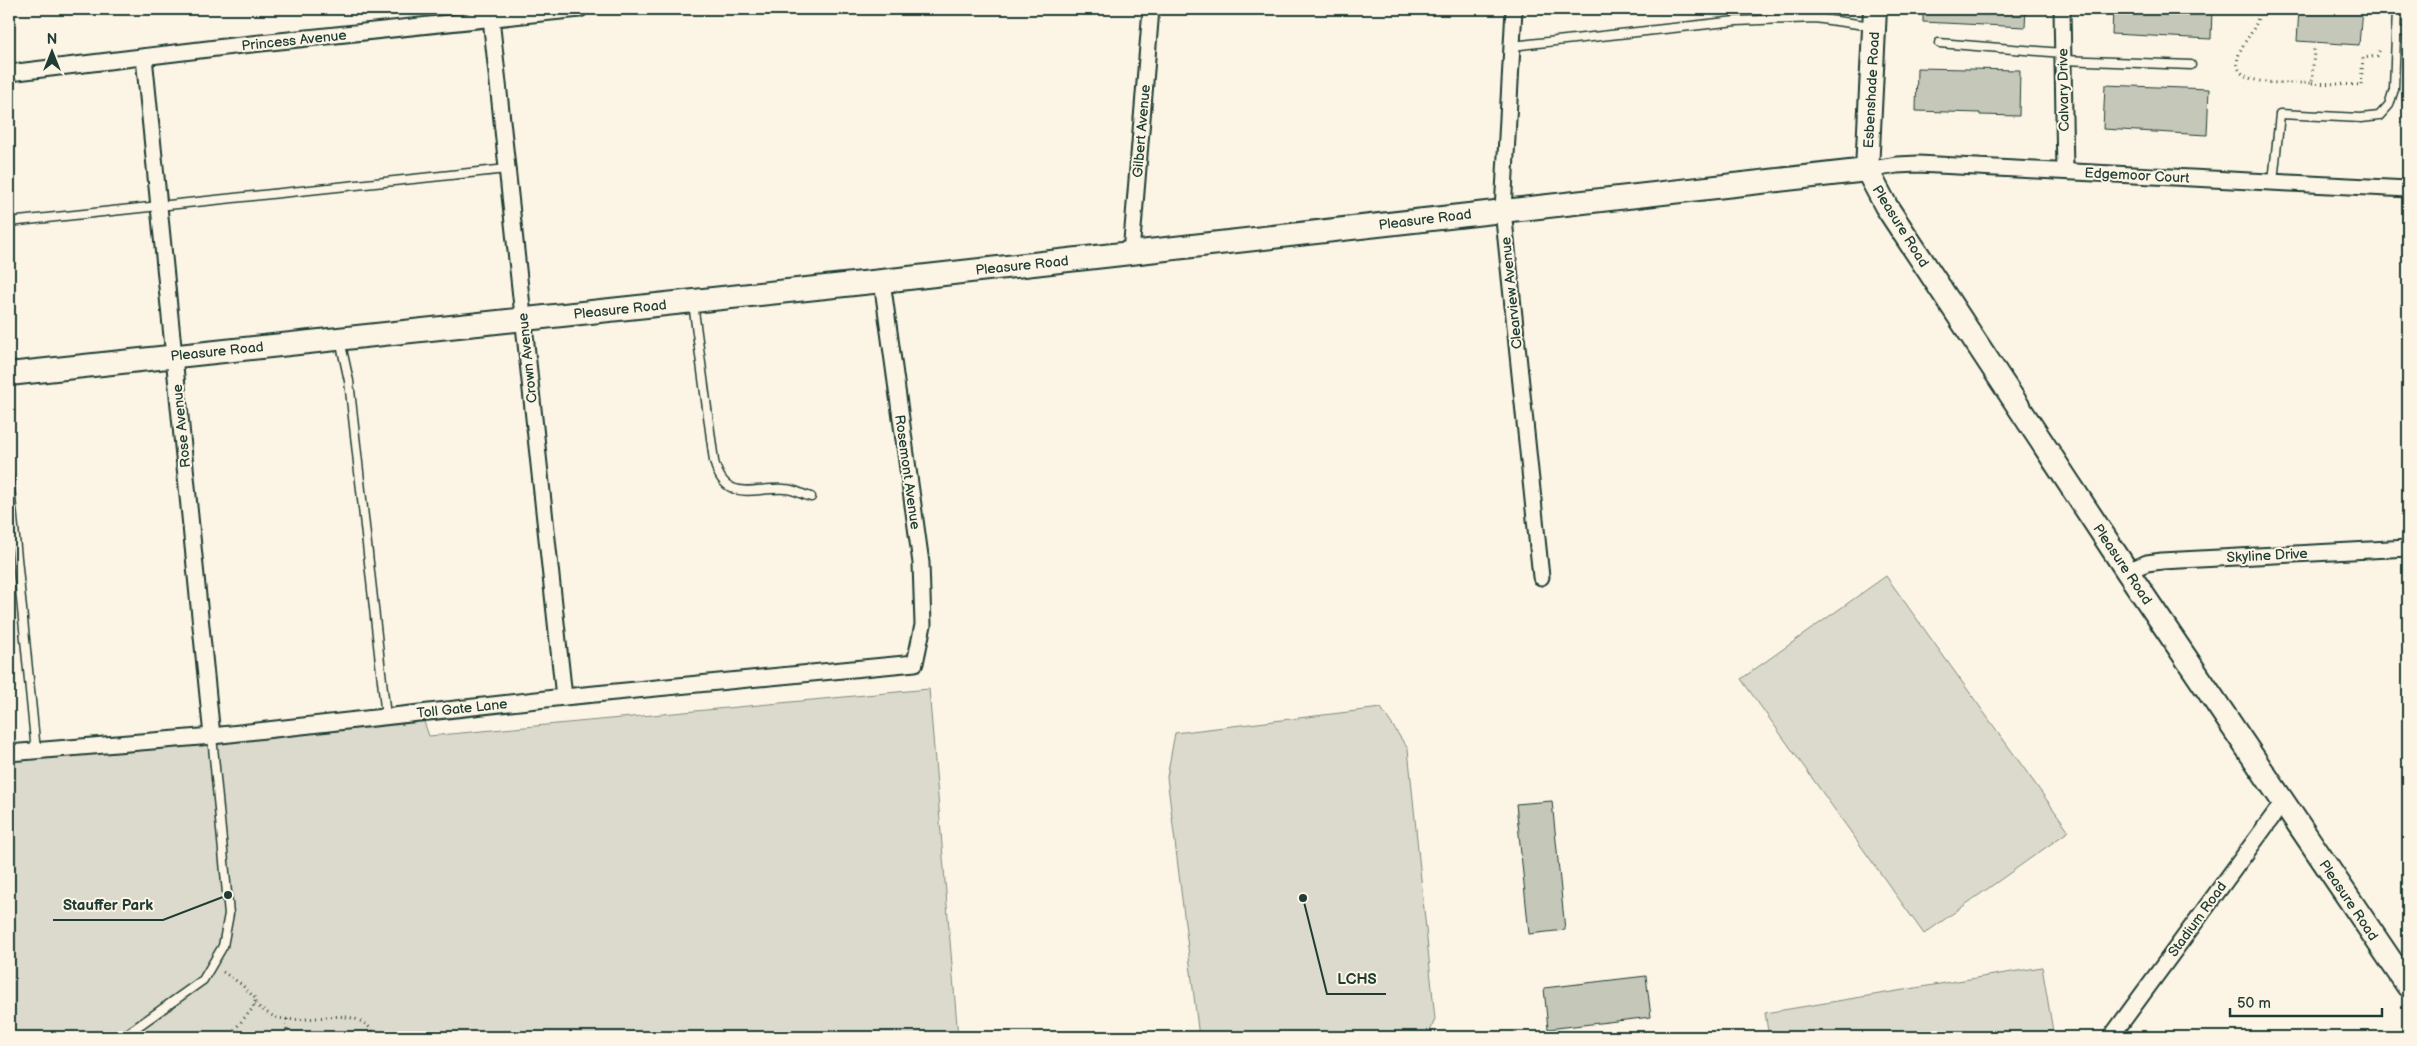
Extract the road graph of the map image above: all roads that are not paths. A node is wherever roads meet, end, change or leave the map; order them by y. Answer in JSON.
{"nodes":[{"id":1,"x":580,"y":9,"type":"edge"},
{"id":2,"x":1151,"y":9,"type":"edge"},
{"id":3,"x":1514,"y":9,"type":"edge"},
{"id":4,"x":2062,"y":9,"type":"edge"},
{"id":5,"x":2397,"y":9,"type":"edge"},
{"id":6,"x":491,"y":14,"type":"edge"},
{"id":7,"x":1874,"y":18,"type":"edge"},
{"id":8,"x":2396,"y":31,"type":"junction"},
{"id":9,"x":2408,"y":32,"type":"edge"},
{"id":10,"x":1939,"y":43,"type":"dead end"},
{"id":11,"x":1512,"y":46,"type":"junction"},
{"id":12,"x":144,"y":57,"type":"junction"},
{"id":13,"x":2063,"y":57,"type":"junction"},
{"id":14,"x":2190,"y":65,"type":"dead end"},
{"id":15,"x":9,"y":73,"type":"edge"},
{"id":16,"x":507,"y":169,"type":"junction"},
{"id":17,"x":1867,"y":170,"type":"junction"},
{"id":18,"x":2065,"y":171,"type":"junction"},
{"id":19,"x":2273,"y":182,"type":"junction"},
{"id":20,"x":2408,"y":188,"type":"edge"},
{"id":21,"x":159,"y":205,"type":"junction"},
{"id":22,"x":1503,"y":210,"type":"junction"},
{"id":23,"x":9,"y":222,"type":"edge"},
{"id":24,"x":1131,"y":254,"type":"junction"},
{"id":25,"x":882,"y":281,"type":"junction"},
{"id":26,"x":693,"y":301,"type":"junction"},
{"id":27,"x":523,"y":319,"type":"junction"},
{"id":28,"x":340,"y":338,"type":"junction"},
{"id":29,"x":174,"y":356,"type":"junction"},
{"id":30,"x":9,"y":374,"type":"edge"},
{"id":31,"x":9,"y":477,"type":"edge"},
{"id":32,"x":811,"y":497,"type":"dead end"},
{"id":33,"x":2408,"y":548,"type":"edge"},
{"id":34,"x":2127,"y":571,"type":"junction"},
{"id":35,"x":1541,"y":577,"type":"dead end"},
{"id":36,"x":915,"y":663,"type":"joint"},
{"id":37,"x":564,"y":697,"type":"junction"},
{"id":38,"x":386,"y":717,"type":"junction"},
{"id":39,"x":212,"y":736,"type":"junction"},
{"id":40,"x":36,"y":751,"type":"junction"},
{"id":41,"x":9,"y":753,"type":"edge"},
{"id":42,"x":2284,"y":801,"type":"junction"},
{"id":43,"x":2408,"y":986,"type":"edge"},
{"id":44,"x":123,"y":1037,"type":"edge"},
{"id":45,"x":2111,"y":1037,"type":"edge"}],
"edges":[{"from":1,"to":6,"type":"street","name":"Princess Avenue"},
{"from":2,"to":24,"type":"street","name":"Gilbert Avenue"},
{"from":3,"to":11,"type":"street","name":"Clearview Avenue"},
{"from":4,"to":13,"type":"street","name":"Calvary Drive"},
{"from":5,"to":8,"type":"lane"},
{"from":6,"to":12,"type":"street","name":"Princess Avenue"},
{"from":6,"to":16,"type":"street","name":"Crown Avenue"},
{"from":7,"to":11,"type":"lane"},
{"from":7,"to":17,"type":"street","name":"Esbenshade Road"},
{"from":8,"to":9,"type":"lane"},
{"from":8,"to":19,"type":"lane"},
{"from":10,"to":13,"type":"lane"},
{"from":11,"to":22,"type":"street","name":"Clearview Avenue"},
{"from":12,"to":15,"type":"street","name":"Princess Avenue"},
{"from":12,"to":21,"type":"street","name":"Rose Avenue"},
{"from":13,"to":14,"type":"lane"},
{"from":13,"to":18,"type":"street","name":"Calvary Drive"},
{"from":16,"to":21,"type":"lane"},
{"from":16,"to":27,"type":"street","name":"Crown Avenue"},
{"from":17,"to":18,"type":"street","name":"Edgemoor Court"},
{"from":17,"to":22,"type":"street","name":"Pleasure Road"},
{"from":17,"to":34,"type":"street","name":"Pleasure Road"},
{"from":18,"to":19,"type":"street","name":"Edgemoor Court"},
{"from":19,"to":20,"type":"street","name":"Edgemoor Court"},
{"from":21,"to":23,"type":"lane"},
{"from":21,"to":29,"type":"street","name":"Rose Avenue"},
{"from":22,"to":24,"type":"street","name":"Pleasure Road"},
{"from":22,"to":35,"type":"street","name":"Clearview Avenue"},
{"from":24,"to":25,"type":"street","name":"Pleasure Road"},
{"from":25,"to":26,"type":"street","name":"Pleasure Road"},
{"from":25,"to":36,"type":"street","name":"Rosemont Avenue"},
{"from":26,"to":27,"type":"street","name":"Pleasure Road"},
{"from":26,"to":32,"type":"lane"},
{"from":27,"to":28,"type":"street","name":"Pleasure Road"},
{"from":27,"to":37,"type":"street","name":"Crown Avenue"},
{"from":28,"to":29,"type":"street","name":"Pleasure Road"},
{"from":28,"to":38,"type":"lane"},
{"from":29,"to":30,"type":"street","name":"Pleasure Road"},
{"from":29,"to":39,"type":"street","name":"Rose Avenue"},
{"from":31,"to":40,"type":"lane"},
{"from":33,"to":34,"type":"street","name":"Skyline Drive"},
{"from":34,"to":42,"type":"street","name":"Pleasure Road"},
{"from":36,"to":37,"type":"street","name":"Toll Gate Lane"},
{"from":37,"to":38,"type":"street","name":"Toll Gate Lane"},
{"from":38,"to":39,"type":"street","name":"Toll Gate Lane"},
{"from":39,"to":40,"type":"street","name":"Toll Gate Lane"},
{"from":39,"to":44,"type":"lane"},
{"from":40,"to":41,"type":"street","name":"Toll Gate Lane"},
{"from":42,"to":43,"type":"street","name":"Pleasure Road"},
{"from":42,"to":45,"type":"street","name":"Stadium Road"}]}
